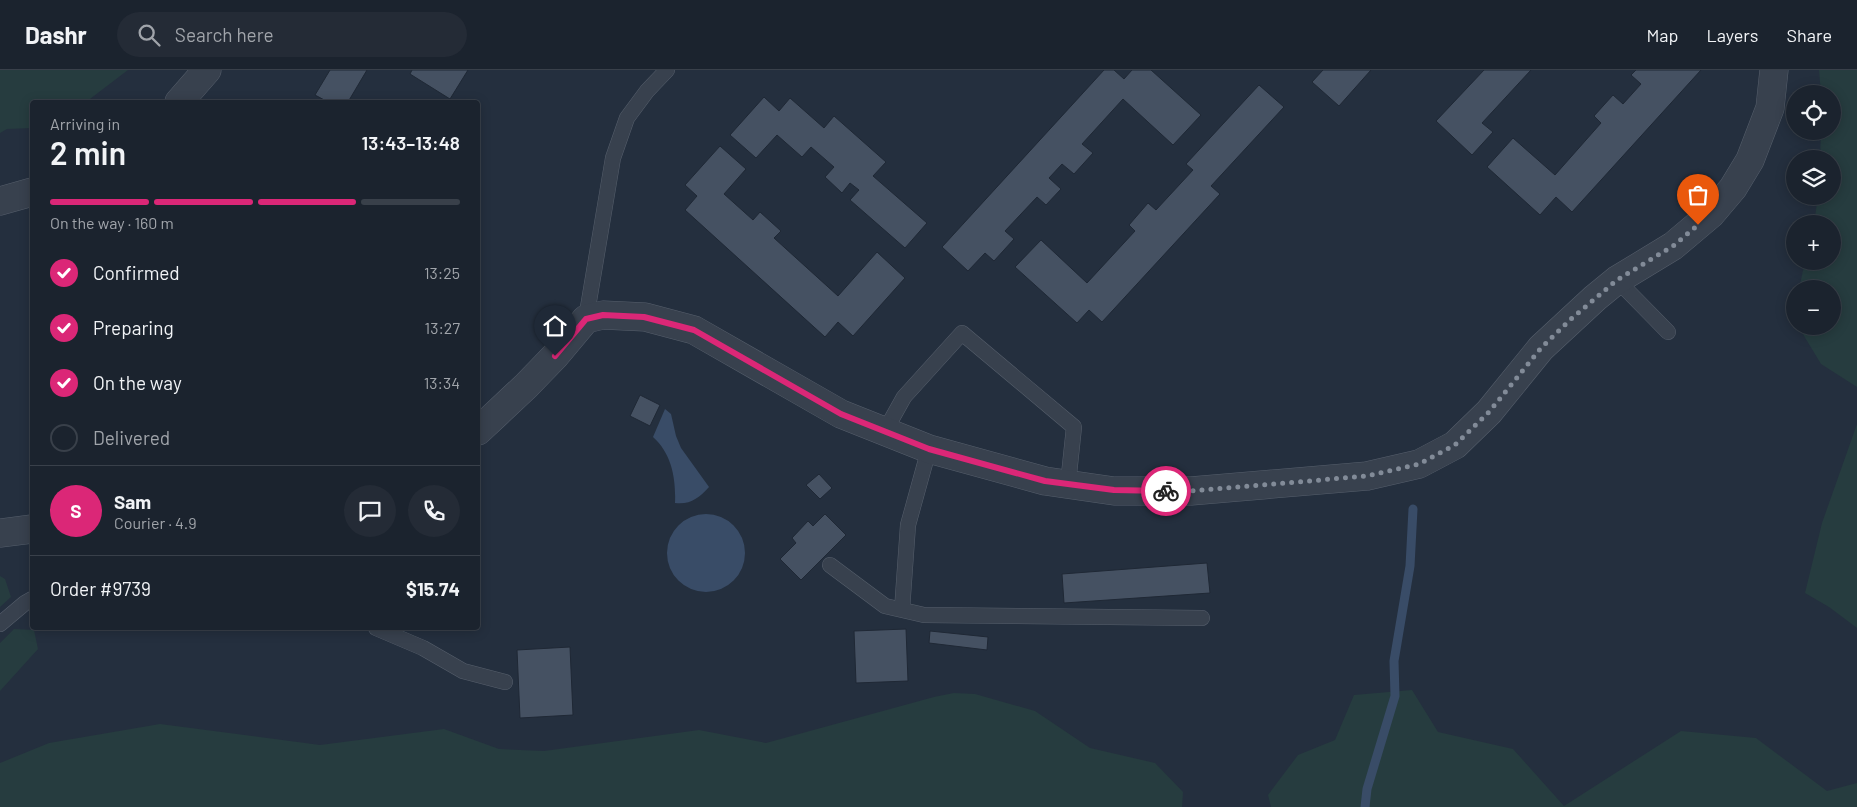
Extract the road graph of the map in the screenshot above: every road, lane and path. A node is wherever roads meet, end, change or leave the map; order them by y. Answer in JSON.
{"nodes":[{"id":1,"x":208,"y":70,"type":"edge"},
{"id":2,"x":667,"y":70,"type":"edge"},
{"id":3,"x":1774,"y":70,"type":"edge"},
{"id":4,"x":181,"y":100,"type":"edge"},
{"id":5,"x":30,"y":192,"type":"edge"},
{"id":6,"x":0,"y":200,"type":"edge"},
{"id":7,"x":1617,"y":280,"type":"junction"},
{"id":8,"x":586,"y":319,"type":"junction"},
{"id":9,"x":1668,"y":332,"type":"dead end"},
{"id":10,"x":480,"y":429,"type":"edge"},
{"id":11,"x":885,"y":431,"type":"junction"},
{"id":12,"x":929,"y":449,"type":"junction"},
{"id":13,"x":1068,"y":484,"type":"junction"},
{"id":14,"x":30,"y":529,"type":"edge"},
{"id":15,"x":0,"y":533,"type":"edge"},
{"id":16,"x":830,"y":565,"type":"dead end"},
{"id":17,"x":30,"y":600,"type":"edge"},
{"id":18,"x":902,"y":610,"type":"junction"},
{"id":19,"x":1202,"y":618,"type":"dead end"},
{"id":20,"x":0,"y":624,"type":"edge"},
{"id":21,"x":381,"y":630,"type":"edge"},
{"id":22,"x":505,"y":682,"type":"dead end"}],
"edges":[{"from":1,"to":4,"type":"street"},
{"from":2,"to":8,"type":"lane"},
{"from":3,"to":7,"type":"street"},
{"from":5,"to":6,"type":"street"},
{"from":7,"to":9,"type":"lane"},
{"from":7,"to":13,"type":"street"},
{"from":8,"to":10,"type":"street"},
{"from":8,"to":11,"type":"street"},
{"from":11,"to":12,"type":"street"},
{"from":11,"to":13,"type":"lane"},
{"from":12,"to":13,"type":"street"},
{"from":12,"to":18,"type":"lane"},
{"from":14,"to":15,"type":"street"},
{"from":16,"to":18,"type":"lane"},
{"from":17,"to":20,"type":"lane"},
{"from":18,"to":19,"type":"lane"},
{"from":21,"to":22,"type":"lane"}]}
